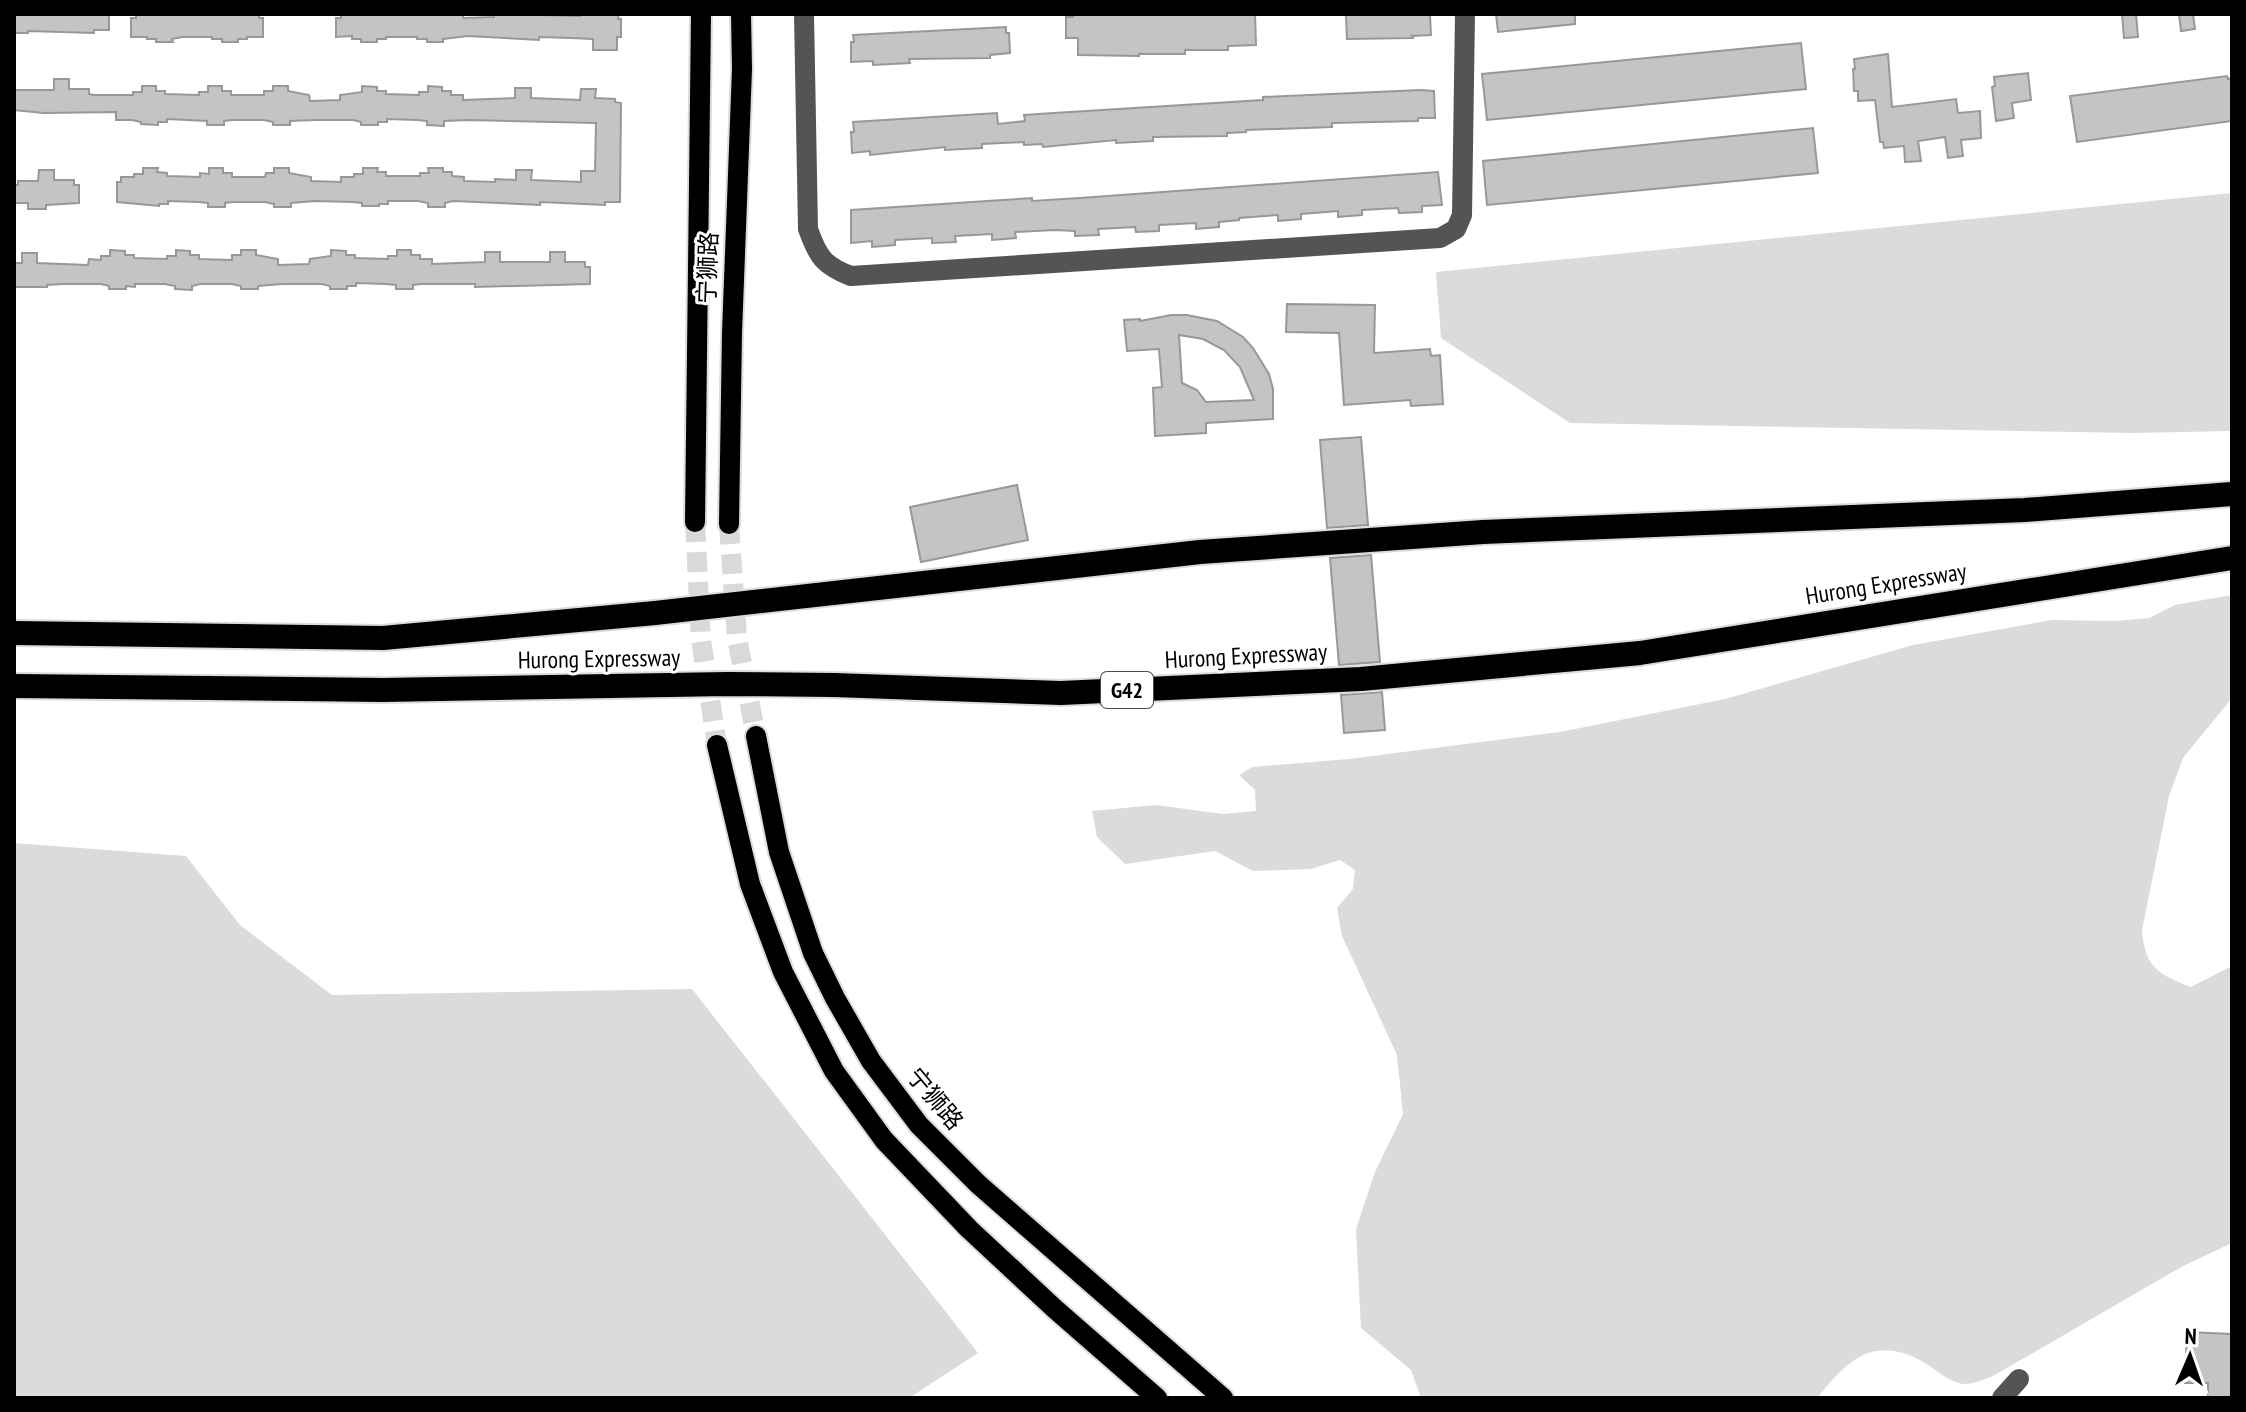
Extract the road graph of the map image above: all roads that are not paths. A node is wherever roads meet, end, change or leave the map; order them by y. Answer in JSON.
{"nodes":[{"id":1,"x":701,"y":14,"type":"edge"},
{"id":2,"x":741,"y":14,"type":"edge"},
{"id":3,"x":804,"y":14,"type":"edge"},
{"id":4,"x":1465,"y":14,"type":"edge"},
{"id":5,"x":2232,"y":494,"type":"edge"},
{"id":6,"x":695,"y":522,"type":"tunnel mouth"},
{"id":7,"x":729,"y":524,"type":"tunnel mouth"},
{"id":8,"x":2232,"y":558,"type":"edge"},
{"id":9,"x":14,"y":633,"type":"edge"},
{"id":10,"x":14,"y":686,"type":"edge"},
{"id":11,"x":756,"y":736,"type":"tunnel mouth"},
{"id":12,"x":717,"y":745,"type":"tunnel mouth"},
{"id":13,"x":2019,"y":1379,"type":"dead end"},
{"id":14,"x":1157,"y":1398,"type":"edge"},
{"id":15,"x":1223,"y":1398,"type":"edge"},
{"id":16,"x":2002,"y":1398,"type":"edge"}],
"edges":[{"from":1,"to":6,"type":"main road","name":"宁狮路"},
{"from":2,"to":7,"type":"main road","name":"宁狮路"},
{"from":3,"to":4,"type":"lane"},
{"from":5,"to":9,"type":"highway","name":"Hurong Expressway"},
{"from":8,"to":10,"type":"highway","name":"Hurong Expressway","number":"G42"},
{"from":11,"to":15,"type":"main road","name":"宁狮路"},
{"from":12,"to":14,"type":"main road"},
{"from":13,"to":16,"type":"lane"}]}
